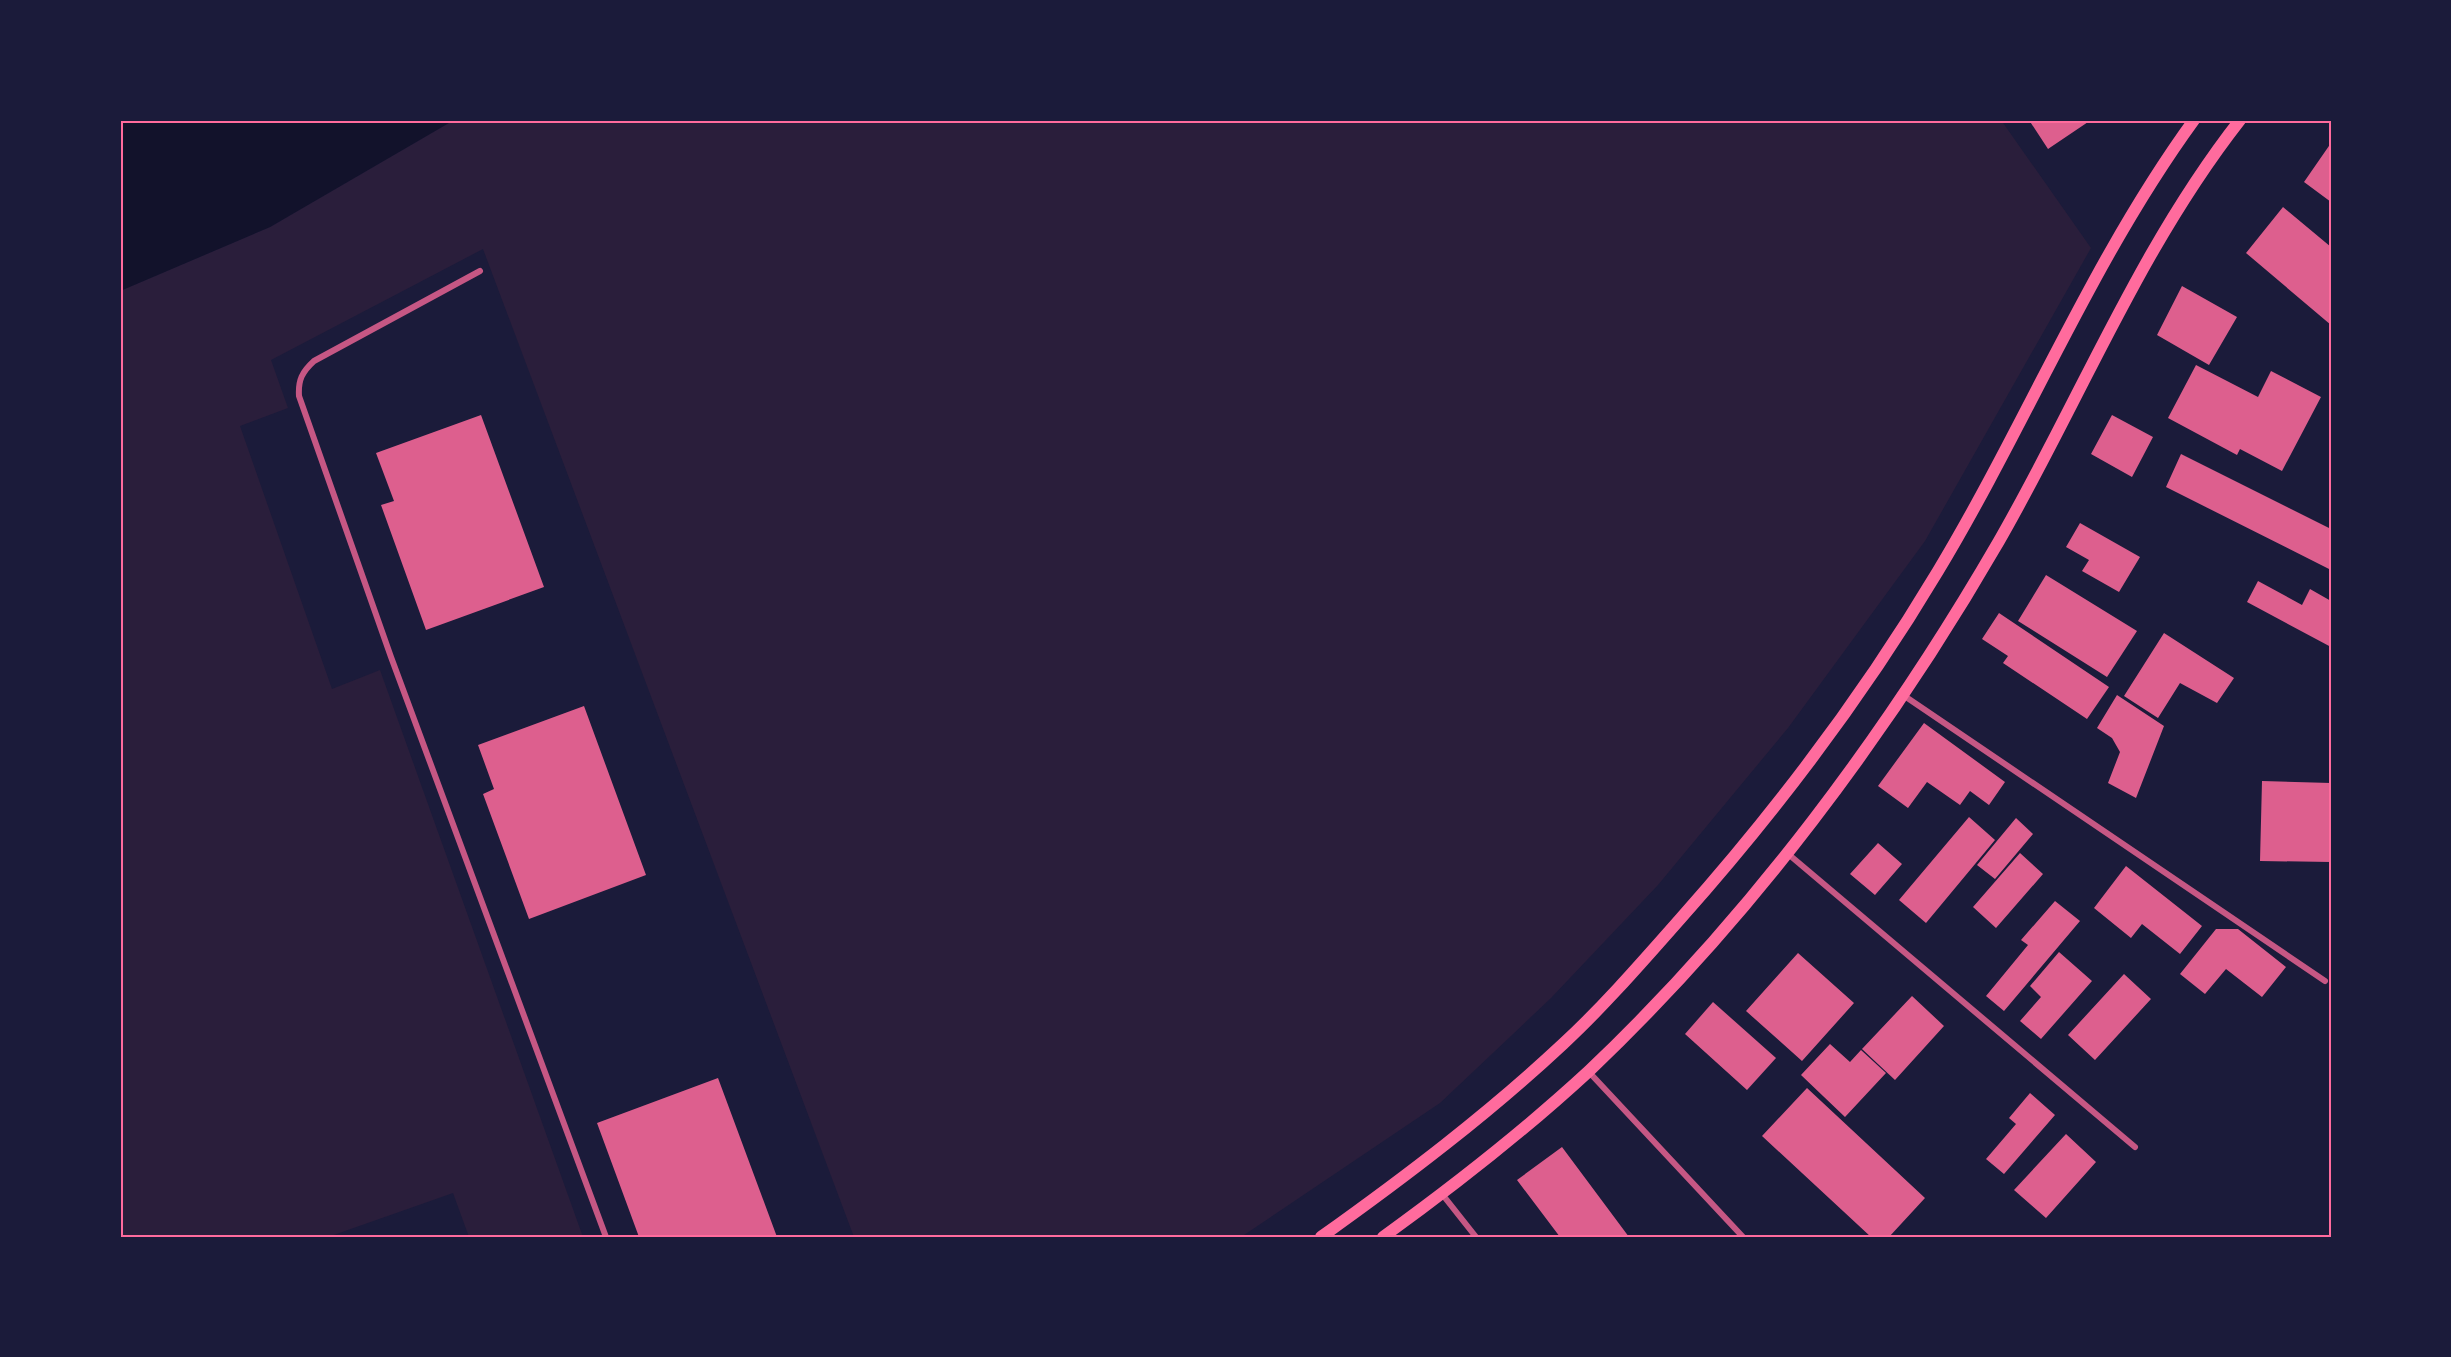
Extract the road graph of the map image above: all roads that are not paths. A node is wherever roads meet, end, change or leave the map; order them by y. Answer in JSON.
{"nodes":[{"id":1,"x":2194,"y":120,"type":"edge"},
{"id":2,"x":2240,"y":120,"type":"edge"},
{"id":3,"x":480,"y":271,"type":"dead end"},
{"id":4,"x":1903,"y":695,"type":"junction"},
{"id":5,"x":1786,"y":853,"type":"junction"},
{"id":6,"x":2325,"y":981,"type":"dead end"},
{"id":7,"x":1588,"y":1071,"type":"junction"},
{"id":8,"x":2135,"y":1147,"type":"dead end"},
{"id":9,"x":1442,"y":1194,"type":"junction"},
{"id":10,"x":606,"y":1237,"type":"edge"},
{"id":11,"x":1321,"y":1237,"type":"edge"},
{"id":12,"x":1383,"y":1237,"type":"edge"},
{"id":13,"x":1476,"y":1237,"type":"edge"},
{"id":14,"x":1743,"y":1237,"type":"edge"}],
"edges":[{"from":1,"to":11,"type":"main road"},
{"from":2,"to":4,"type":"main road"},
{"from":3,"to":10,"type":"street"},
{"from":4,"to":5,"type":"main road"},
{"from":4,"to":6,"type":"street"},
{"from":5,"to":7,"type":"main road"},
{"from":5,"to":8,"type":"street"},
{"from":7,"to":9,"type":"main road"},
{"from":7,"to":14,"type":"street"},
{"from":9,"to":12,"type":"main road"},
{"from":9,"to":13,"type":"street"}]}
